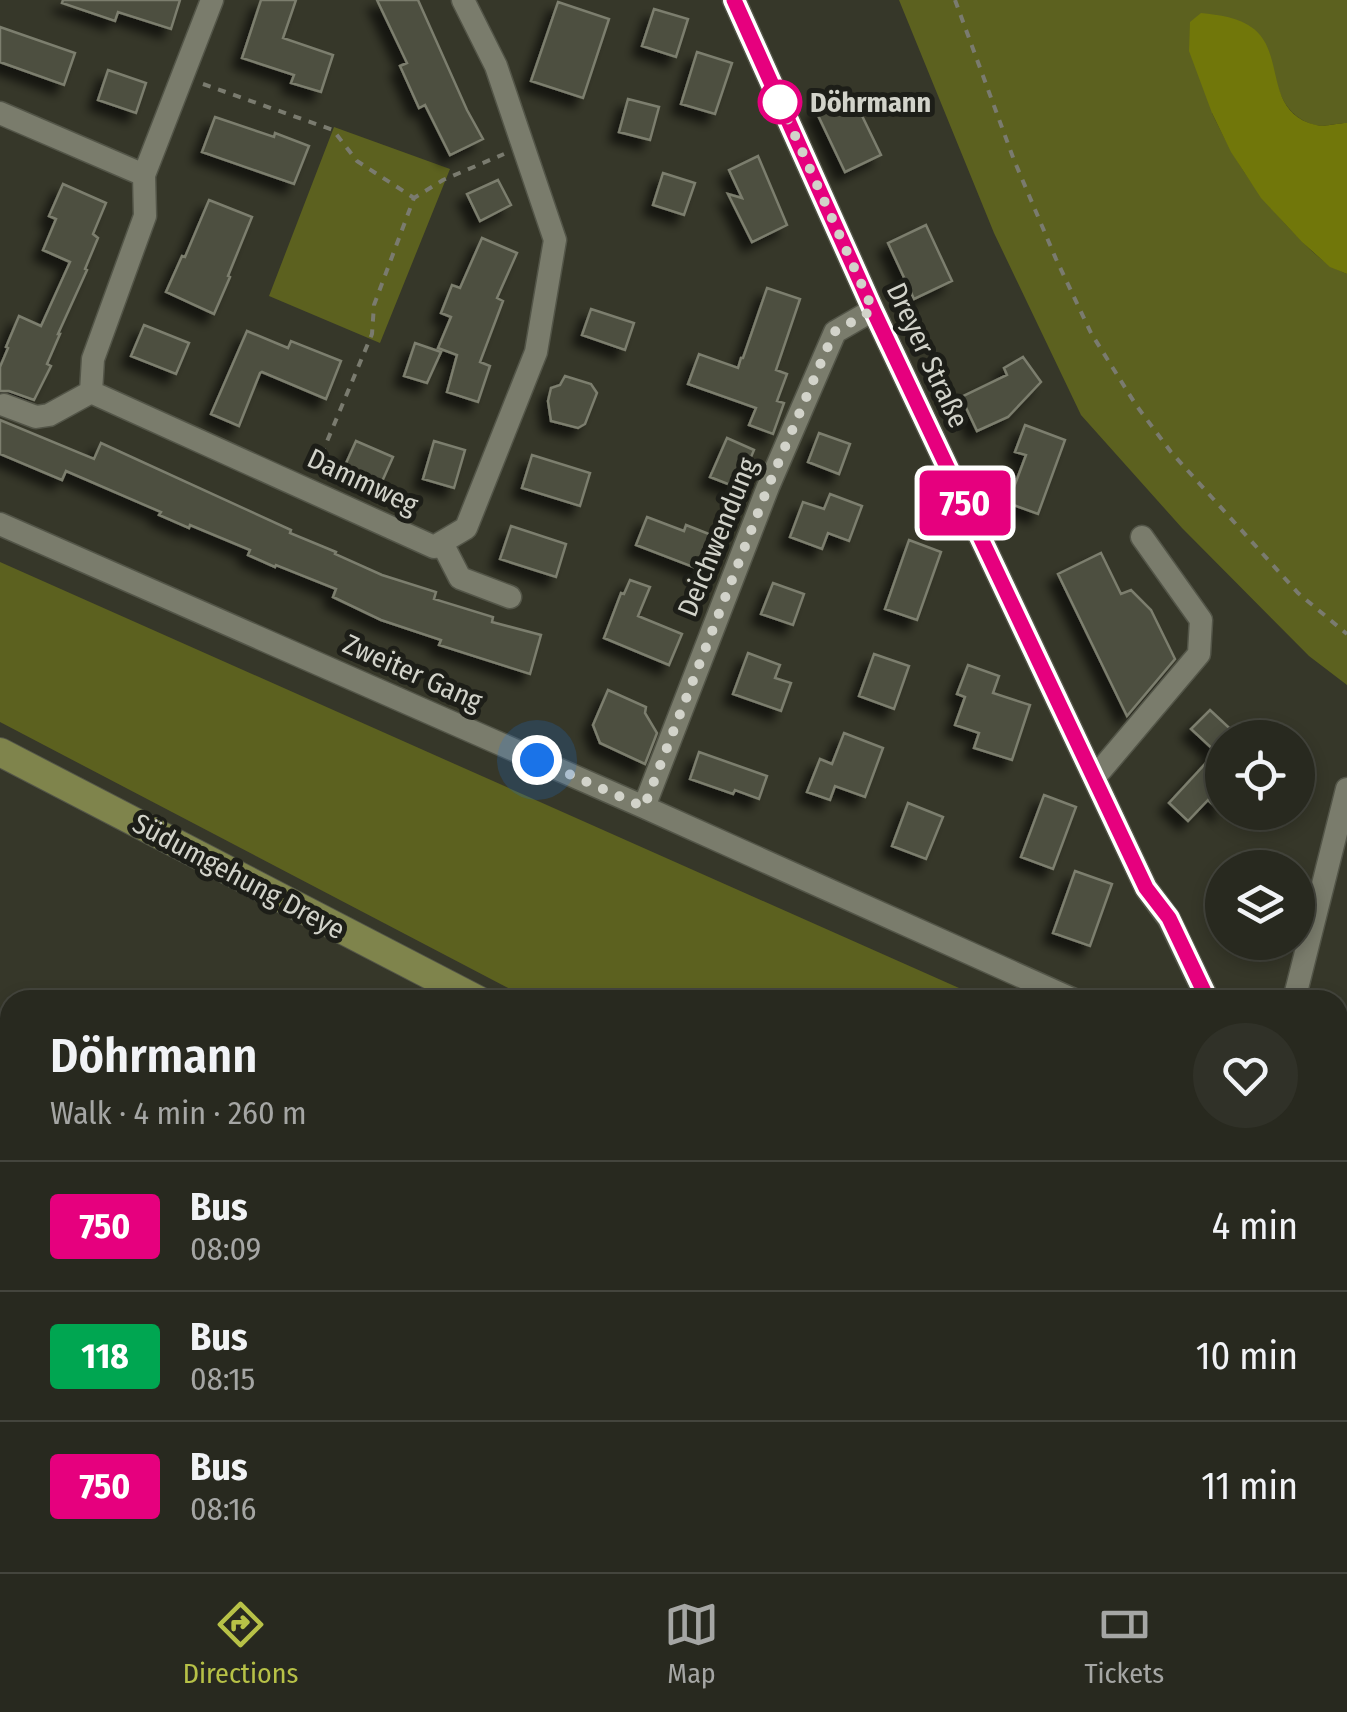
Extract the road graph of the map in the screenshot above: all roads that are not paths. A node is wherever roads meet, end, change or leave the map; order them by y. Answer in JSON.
{"nodes":[{"id":1,"x":212,"y":0,"type":"edge"},
{"id":2,"x":464,"y":0,"type":"edge"},
{"id":3,"x":734,"y":0,"type":"edge"},
{"id":4,"x":0,"y":113,"type":"edge"},
{"id":5,"x":144,"y":174,"type":"junction"},
{"id":6,"x":873,"y":310,"type":"junction"},
{"id":7,"x":91,"y":392,"type":"junction"},
{"id":8,"x":4,"y":404,"type":"dead end"},
{"id":9,"x":0,"y":524,"type":"edge"},
{"id":10,"x":1142,"y":537,"type":"dead end"},
{"id":11,"x":442,"y":543,"type":"junction"},
{"id":12,"x":510,"y":597,"type":"dead end"},
{"id":13,"x":0,"y":752,"type":"edge"},
{"id":14,"x":1095,"y":777,"type":"junction"},
{"id":15,"x":1347,"y":789,"type":"edge"},
{"id":16,"x":644,"y":807,"type":"junction"},
{"id":17,"x":459,"y":990,"type":"edge"},
{"id":18,"x":1052,"y":990,"type":"edge"},
{"id":19,"x":1203,"y":990,"type":"edge"},
{"id":20,"x":1297,"y":990,"type":"edge"}],
"edges":[{"from":1,"to":5,"type":"street"},
{"from":2,"to":11,"type":"street","name":"Dammweg"},
{"from":3,"to":6,"type":"street","name":"Dreyer Straße"},
{"from":4,"to":5,"type":"street"},
{"from":5,"to":7,"type":"street"},
{"from":6,"to":14,"type":"street","name":"Dreyer Straße"},
{"from":6,"to":16,"type":"street","name":"Deichwendung"},
{"from":7,"to":8,"type":"street"},
{"from":7,"to":11,"type":"street","name":"Dammweg"},
{"from":9,"to":16,"type":"street","name":"Zweiter Gang"},
{"from":10,"to":14,"type":"street"},
{"from":11,"to":12,"type":"street"},
{"from":13,"to":17,"type":"main road","name":"Südumgehung Dreye"},
{"from":14,"to":19,"type":"street","name":"Dreyer Straße"},
{"from":15,"to":20,"type":"street"},
{"from":16,"to":18,"type":"street","name":"Zweiter Gang"}]}
